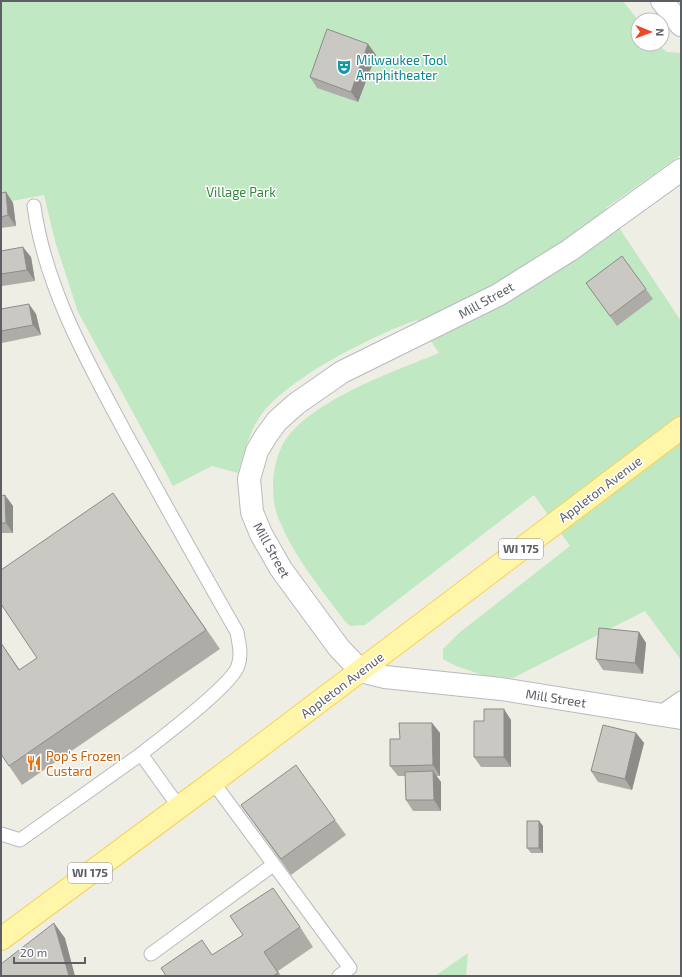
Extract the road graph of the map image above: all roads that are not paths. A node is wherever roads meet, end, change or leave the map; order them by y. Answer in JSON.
{"nodes":[{"id":1,"x":662,"y":1,"type":"edge"},
{"id":2,"x":681,"y":25,"type":"edge"},
{"id":3,"x":681,"y":170,"type":"edge"},
{"id":4,"x":34,"y":206,"type":"dead end"},
{"id":5,"x":681,"y":428,"type":"edge"},
{"id":6,"x":361,"y":671,"type":"junction"},
{"id":7,"x":681,"y":698,"type":"edge"},
{"id":8,"x":658,"y":714,"type":"junction"},
{"id":9,"x":681,"y":718,"type":"edge"},
{"id":10,"x":141,"y":754,"type":"junction"},
{"id":11,"x":213,"y":782,"type":"junction"},
{"id":12,"x":179,"y":807,"type":"junction"},
{"id":13,"x":1,"y":834,"type":"edge"},
{"id":14,"x":273,"y":865,"type":"junction"},
{"id":15,"x":1,"y":939,"type":"edge"},
{"id":16,"x":151,"y":954,"type":"dead end"},
{"id":17,"x":339,"y":976,"type":"edge"}],
"edges":[{"from":1,"to":2,"type":"street"},
{"from":3,"to":6,"type":"street","name":"Mill Street"},
{"from":4,"to":10,"type":"lane"},
{"from":5,"to":6,"type":"main road","name":"Appleton Avenue","number":"WI 175"},
{"from":6,"to":8,"type":"street","name":"Mill Street"},
{"from":6,"to":11,"type":"main road","name":"Appleton Avenue","number":"WI 175"},
{"from":7,"to":8,"type":"lane"},
{"from":8,"to":9,"type":"street","name":"Mill Street"},
{"from":10,"to":12,"type":"lane"},
{"from":10,"to":13,"type":"lane"},
{"from":11,"to":12,"type":"main road","name":"Appleton Avenue","number":"WI 175"},
{"from":11,"to":14,"type":"lane"},
{"from":12,"to":15,"type":"main road","name":"Appleton Avenue","number":"WI 175"},
{"from":14,"to":16,"type":"lane"},
{"from":14,"to":17,"type":"lane"}]}
